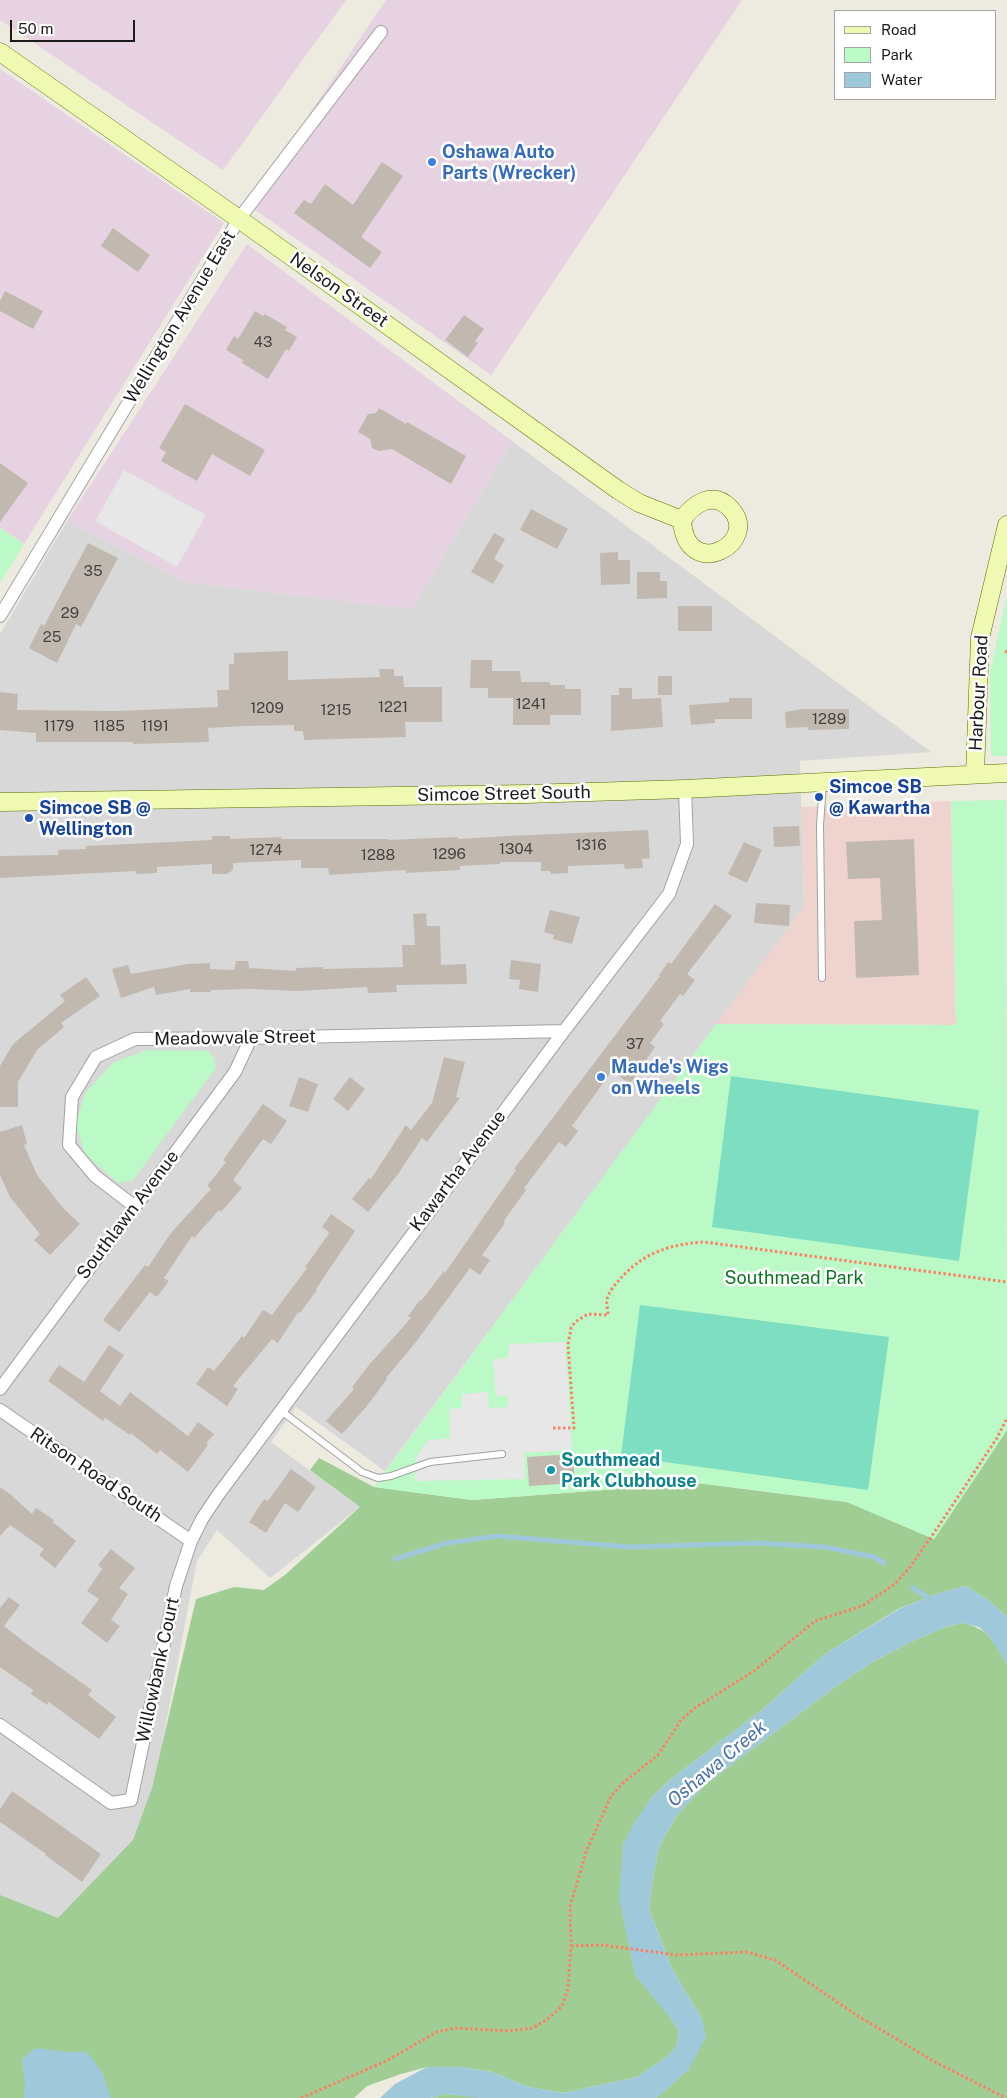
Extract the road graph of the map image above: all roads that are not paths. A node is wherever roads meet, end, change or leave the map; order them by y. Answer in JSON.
{"nodes":[{"id":1,"x":381,"y":32,"type":"dead end"},
{"id":2,"x":0,"y":52,"type":"edge"},
{"id":3,"x":239,"y":219,"type":"junction"},
{"id":4,"x":682,"y":520,"type":"dead end"},
{"id":5,"x":1007,"y":525,"type":"edge"},
{"id":6,"x":0,"y":616,"type":"edge"},
{"id":7,"x":1007,"y":773,"type":"edge"},
{"id":8,"x":975,"y":774,"type":"junction"},
{"id":9,"x":823,"y":782,"type":"junction"},
{"id":10,"x":685,"y":789,"type":"junction"},
{"id":11,"x":0,"y":802,"type":"edge"},
{"id":12,"x":822,"y":978,"type":"dead end"},
{"id":13,"x":564,"y":1031,"type":"junction"},
{"id":14,"x":251,"y":1038,"type":"junction"},
{"id":15,"x":134,"y":1206,"type":"junction"},
{"id":16,"x":0,"y":1389,"type":"edge"},
{"id":17,"x":0,"y":1410,"type":"edge"},
{"id":18,"x":280,"y":1410,"type":"junction"},
{"id":19,"x":502,"y":1454,"type":"dead end"},
{"id":20,"x":192,"y":1541,"type":"junction"},
{"id":21,"x":0,"y":1725,"type":"edge"}],
"edges":[{"from":1,"to":3,"type":"street","name":"Wellington Avenue East"},
{"from":2,"to":3,"type":"street","name":"Nelson Street"},
{"from":3,"to":4,"type":"street","name":"Nelson Street"},
{"from":3,"to":6,"type":"street","name":"Wellington Avenue East"},
{"from":5,"to":8,"type":"street","name":"Harbour Road"},
{"from":7,"to":8,"type":"street","name":"Simcoe Street South"},
{"from":8,"to":9,"type":"street","name":"Simcoe Street South"},
{"from":9,"to":10,"type":"street","name":"Simcoe Street South"},
{"from":9,"to":12,"type":"lane"},
{"from":10,"to":11,"type":"street","name":"Simcoe Street South"},
{"from":10,"to":13,"type":"street","name":"Kawartha Avenue"},
{"from":13,"to":14,"type":"street","name":"Meadowvale Street"},
{"from":13,"to":18,"type":"street","name":"Kawartha Avenue"},
{"from":14,"to":15,"type":"street","name":"Southlawn Avenue"},
{"from":14,"to":15,"type":"street","name":"Meadowvale Street"},
{"from":15,"to":16,"type":"street","name":"Southlawn Avenue"},
{"from":17,"to":20,"type":"street","name":"Ritson Road South"},
{"from":18,"to":19,"type":"lane"},
{"from":18,"to":20,"type":"street","name":"Kawartha Avenue"},
{"from":20,"to":21,"type":"street","name":"Willowbank Court"}]}
